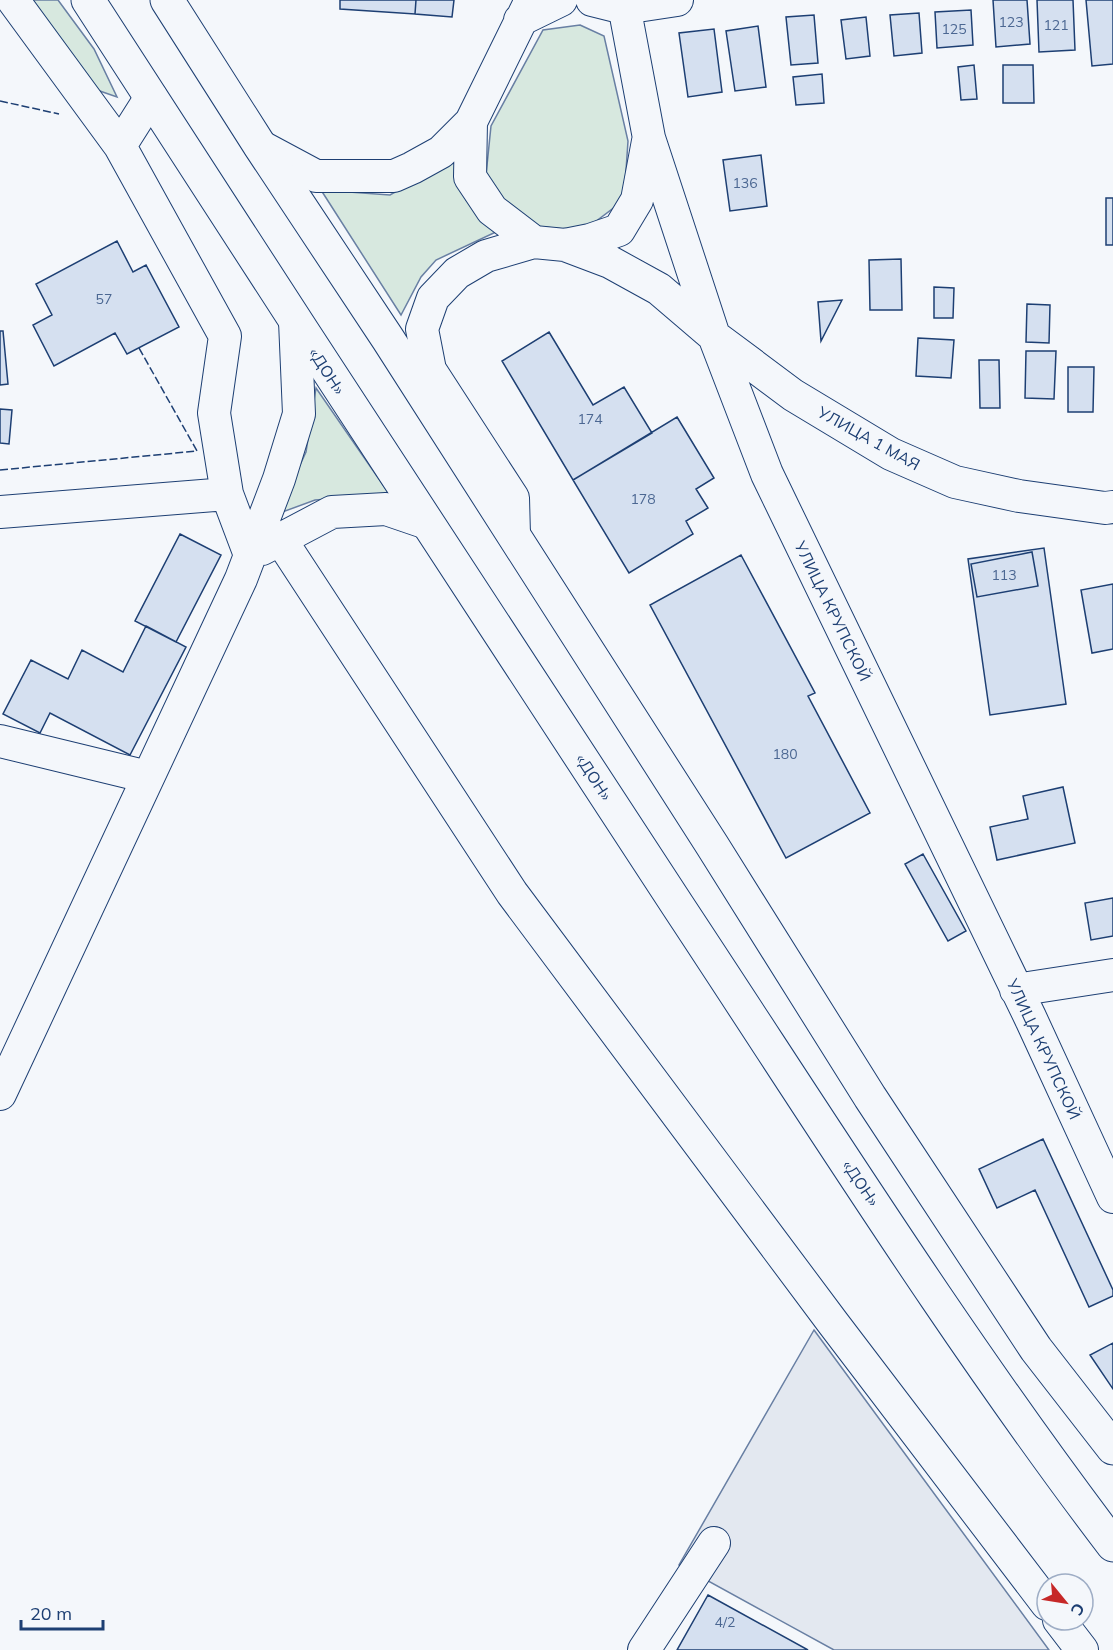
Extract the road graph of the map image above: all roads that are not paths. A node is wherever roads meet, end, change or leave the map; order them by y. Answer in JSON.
{"nodes":[{"id":1,"x":13,"y":0,"type":"edge"},
{"id":2,"x":88,"y":0,"type":"edge"},
{"id":3,"x":167,"y":0,"type":"edge"},
{"id":4,"x":561,"y":0,"type":"edge"},
{"id":5,"x":592,"y":0,"type":"edge"},
{"id":6,"x":677,"y":0,"type":"edge"},
{"id":7,"x":623,"y":4,"type":"edge"},
{"id":8,"x":526,"y":10,"type":"edge"},
{"id":9,"x":151,"y":97,"type":"junction"},
{"id":10,"x":471,"y":123,"type":"junction"},
{"id":11,"x":649,"y":138,"type":"junction"},
{"id":12,"x":120,"y":146,"type":"junction"},
{"id":13,"x":260,"y":146,"type":"junction"},
{"id":14,"x":534,"y":242,"type":"junction"},
{"id":15,"x":565,"y":245,"type":"junction"},
{"id":16,"x":295,"y":321,"type":"junction"},
{"id":17,"x":714,"y":336,"type":"junction"},
{"id":18,"x":227,"y":494,"type":"junction"},
{"id":19,"x":1113,"y":507,"type":"edge"},
{"id":20,"x":0,"y":512,"type":"edge"},
{"id":21,"x":427,"y":523,"type":"junction"},
{"id":22,"x":514,"y":535,"type":"junction"},
{"id":23,"x":280,"y":540,"type":"junction"},
{"id":24,"x":250,"y":555,"type":"junction"},
{"id":25,"x":0,"y":741,"type":"edge"},
{"id":26,"x":148,"y":777,"type":"junction"},
{"id":27,"x":1113,"y":975,"type":"edge"},
{"id":28,"x":1017,"y":990,"type":"junction"},
{"id":29,"x":0,"y":1094,"type":"edge"},
{"id":30,"x":1113,"y":1197,"type":"edge"},
{"id":31,"x":1113,"y":1448,"type":"edge"},
{"id":32,"x":714,"y":1543,"type":"dead end"},
{"id":33,"x":1113,"y":1545,"type":"edge"},
{"id":34,"x":1035,"y":1588,"type":"edge"},
{"id":35,"x":1068,"y":1632,"type":"edge"},
{"id":36,"x":644,"y":1650,"type":"edge"},
{"id":37,"x":1082,"y":1650,"type":"edge"}],
"edges":[{"from":1,"to":12,"type":"street"},
{"from":2,"to":9,"type":"highway","name":"«ДОН»"},
{"from":3,"to":13,"type":"highway"},
{"from":4,"to":8,"type":"street"},
{"from":5,"to":7,"type":"street"},
{"from":6,"to":7,"type":"street"},
{"from":7,"to":11,"type":"street","name":"УЛИЦА КРУПСКОЙ"},
{"from":8,"to":10,"type":"street"},
{"from":9,"to":12,"type":"street"},
{"from":9,"to":16,"type":"highway","name":"«ДОН»"},
{"from":10,"to":13,"type":"street"},
{"from":10,"to":14,"type":"street"},
{"from":11,"to":15,"type":"street"},
{"from":11,"to":17,"type":"street","name":"УЛИЦА КРУПСКОЙ"},
{"from":12,"to":18,"type":"street"},
{"from":13,"to":22,"type":"highway"},
{"from":14,"to":15,"type":"street"},
{"from":14,"to":22,"type":"street"},
{"from":15,"to":17,"type":"street","name":"УЛИЦА 1 МАЯ"},
{"from":16,"to":21,"type":"highway","name":"«ДОН»"},
{"from":16,"to":24,"type":"street"},
{"from":17,"to":19,"type":"street","name":"УЛИЦА 1 МАЯ"},
{"from":17,"to":28,"type":"street","name":"УЛИЦА КРУПСКОЙ"},
{"from":18,"to":20,"type":"street"},
{"from":18,"to":24,"type":"street"},
{"from":21,"to":23,"type":"street"},
{"from":21,"to":33,"type":"highway","name":"«ДОН»"},
{"from":22,"to":31,"type":"highway"},
{"from":23,"to":24,"type":"street"},
{"from":23,"to":34,"type":"street"},
{"from":24,"to":26,"type":"street"},
{"from":25,"to":26,"type":"street"},
{"from":26,"to":29,"type":"street"},
{"from":27,"to":28,"type":"street"},
{"from":28,"to":30,"type":"street","name":"УЛИЦА КРУПСКОЙ"},
{"from":32,"to":36,"type":"street"},
{"from":35,"to":37,"type":"street"}]}
